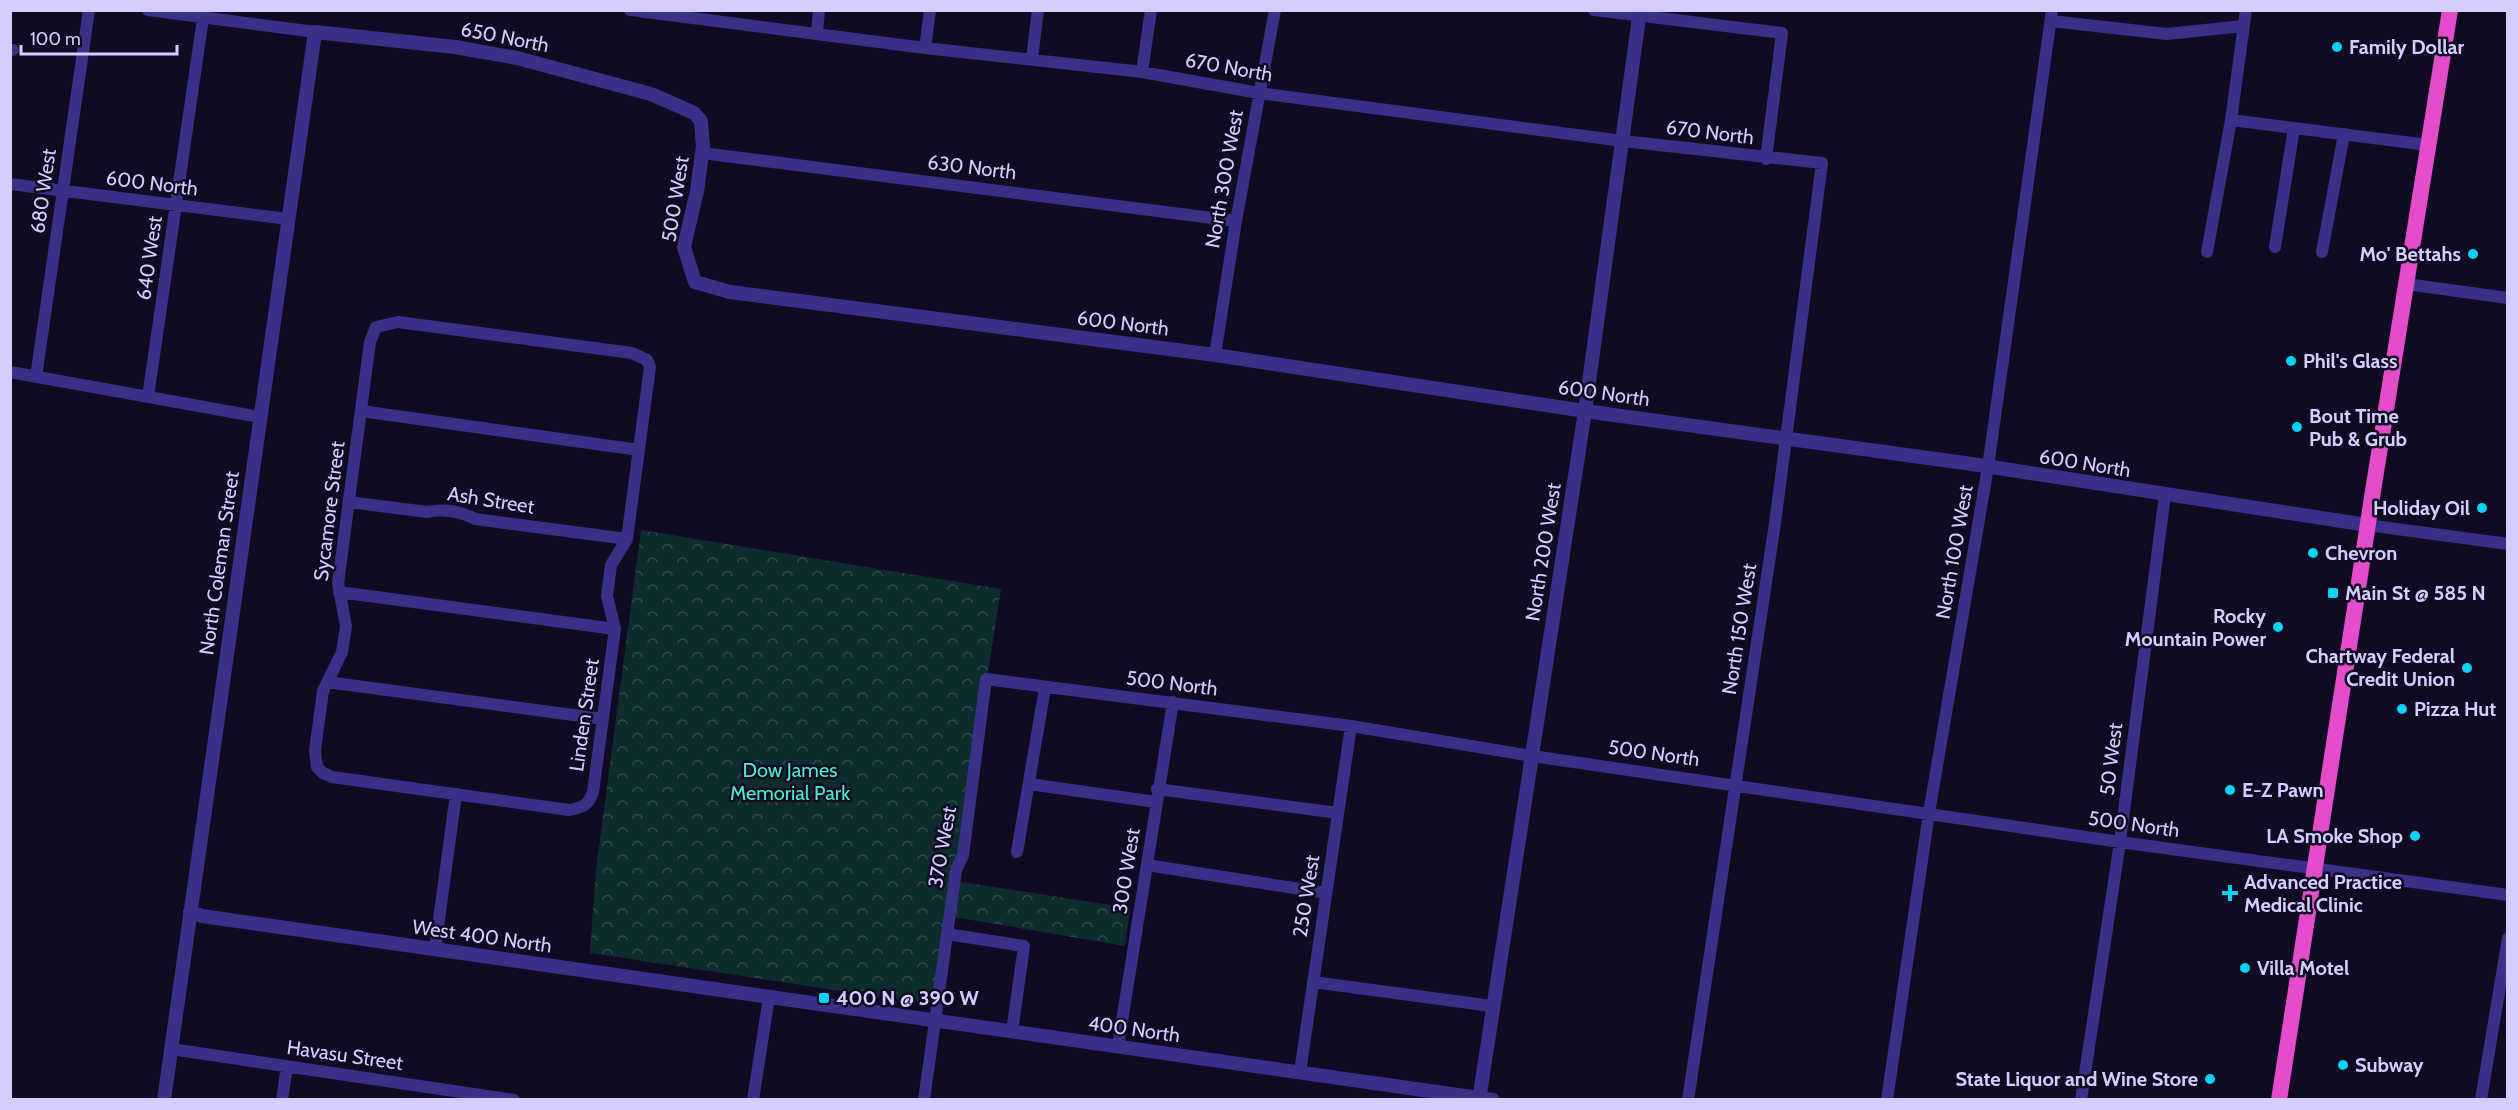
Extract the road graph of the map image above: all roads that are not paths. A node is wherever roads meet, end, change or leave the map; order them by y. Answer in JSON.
{"nodes":[{"id":1,"x":89,"y":10,"type":"edge"},
{"id":2,"x":148,"y":10,"type":"edge"},
{"id":3,"x":630,"y":10,"type":"edge"},
{"id":4,"x":819,"y":10,"type":"edge"},
{"id":5,"x":930,"y":10,"type":"edge"},
{"id":6,"x":1038,"y":10,"type":"edge"},
{"id":7,"x":1151,"y":10,"type":"edge"},
{"id":8,"x":1275,"y":10,"type":"edge"},
{"id":9,"x":1594,"y":10,"type":"edge"},
{"id":10,"x":2246,"y":10,"type":"edge"},
{"id":11,"x":2450,"y":10,"type":"edge"},
{"id":12,"x":654,"y":12,"type":"edge"},
{"id":13,"x":1640,"y":13,"type":"edge"},
{"id":14,"x":2051,"y":16,"type":"edge"},
{"id":15,"x":203,"y":18,"type":"junction"},
{"id":16,"x":2243,"y":26,"type":"junction"},
{"id":17,"x":315,"y":32,"type":"junction"},
{"id":18,"x":817,"y":33,"type":"junction"},
{"id":19,"x":925,"y":48,"type":"junction"},
{"id":20,"x":1032,"y":58,"type":"junction"},
{"id":21,"x":1142,"y":72,"type":"junction"},
{"id":22,"x":1259,"y":93,"type":"junction"},
{"id":23,"x":2231,"y":120,"type":"junction"},
{"id":24,"x":701,"y":121,"type":"joint"},
{"id":25,"x":2294,"y":128,"type":"junction"},
{"id":26,"x":2344,"y":134,"type":"junction"},
{"id":27,"x":1623,"y":141,"type":"junction"},
{"id":28,"x":2428,"y":145,"type":"junction"},
{"id":29,"x":702,"y":153,"type":"junction"},
{"id":30,"x":1767,"y":159,"type":"junction"},
{"id":31,"x":1822,"y":163,"type":"joint"},
{"id":32,"x":10,"y":184,"type":"edge"},
{"id":33,"x":63,"y":191,"type":"junction"},
{"id":34,"x":176,"y":205,"type":"junction"},
{"id":35,"x":288,"y":219,"type":"junction"},
{"id":36,"x":1236,"y":221,"type":"junction"},
{"id":37,"x":2275,"y":247,"type":"dead end"},
{"id":38,"x":2206,"y":252,"type":"dead end"},
{"id":39,"x":2322,"y":252,"type":"dead end"},
{"id":40,"x":694,"y":282,"type":"joint"},
{"id":41,"x":2406,"y":284,"type":"junction"},
{"id":42,"x":2508,"y":298,"type":"edge"},
{"id":43,"x":1215,"y":355,"type":"junction"},
{"id":44,"x":646,"y":360,"type":"joint"},
{"id":45,"x":10,"y":372,"type":"edge"},
{"id":46,"x":36,"y":377,"type":"junction"},
{"id":47,"x":148,"y":397,"type":"junction"},
{"id":48,"x":361,"y":411,"type":"junction"},
{"id":49,"x":1585,"y":411,"type":"junction"},
{"id":50,"x":260,"y":417,"type":"junction"},
{"id":51,"x":1785,"y":438,"type":"junction"},
{"id":52,"x":639,"y":450,"type":"junction"},
{"id":53,"x":1988,"y":467,"type":"junction"},
{"id":54,"x":2165,"y":495,"type":"junction"},
{"id":55,"x":349,"y":502,"type":"junction"},
{"id":56,"x":2367,"y":525,"type":"junction"},
{"id":57,"x":627,"y":539,"type":"junction"},
{"id":58,"x":2508,"y":544,"type":"edge"},
{"id":59,"x":339,"y":592,"type":"junction"},
{"id":60,"x":615,"y":629,"type":"junction"},
{"id":61,"x":987,"y":679,"type":"joint"},
{"id":62,"x":327,"y":682,"type":"junction"},
{"id":63,"x":1045,"y":688,"type":"junction"},
{"id":64,"x":1173,"y":702,"type":"junction"},
{"id":65,"x":603,"y":719,"type":"junction"},
{"id":66,"x":1352,"y":726,"type":"junction"},
{"id":67,"x":1532,"y":756,"type":"junction"},
{"id":68,"x":317,"y":767,"type":"joint"},
{"id":69,"x":1029,"y":784,"type":"junction"},
{"id":70,"x":1735,"y":784,"type":"junction"},
{"id":71,"x":1157,"y":789,"type":"junction"},
{"id":72,"x":456,"y":794,"type":"junction"},
{"id":73,"x":1156,"y":802,"type":"junction"},
{"id":74,"x":1338,"y":813,"type":"junction"},
{"id":75,"x":1929,"y":813,"type":"junction"},
{"id":76,"x":2120,"y":842,"type":"junction"},
{"id":77,"x":1017,"y":852,"type":"dead end"},
{"id":78,"x":1147,"y":865,"type":"junction"},
{"id":79,"x":2315,"y":869,"type":"junction"},
{"id":80,"x":1326,"y":893,"type":"junction"},
{"id":81,"x":2508,"y":895,"type":"edge"},
{"id":82,"x":190,"y":912,"type":"junction"},
{"id":83,"x":948,"y":934,"type":"junction"},
{"id":84,"x":2508,"y":938,"type":"edge"},
{"id":85,"x":435,"y":949,"type":"junction"},
{"id":86,"x":1313,"y":982,"type":"junction"},
{"id":87,"x":769,"y":997,"type":"junction"},
{"id":88,"x":1492,"y":1006,"type":"junction"},
{"id":89,"x":935,"y":1022,"type":"junction"},
{"id":90,"x":1012,"y":1032,"type":"junction"},
{"id":91,"x":1118,"y":1046,"type":"junction"},
{"id":92,"x":171,"y":1048,"type":"junction"},
{"id":93,"x":287,"y":1066,"type":"junction"},
{"id":94,"x":1300,"y":1072,"type":"junction"},
{"id":95,"x":1479,"y":1098,"type":"edge"},
{"id":96,"x":164,"y":1100,"type":"edge"},
{"id":97,"x":282,"y":1100,"type":"edge"},
{"id":98,"x":514,"y":1100,"type":"edge"},
{"id":99,"x":753,"y":1100,"type":"edge"},
{"id":100,"x":924,"y":1100,"type":"edge"},
{"id":101,"x":1493,"y":1100,"type":"edge"},
{"id":102,"x":1688,"y":1100,"type":"edge"},
{"id":103,"x":1887,"y":1100,"type":"edge"},
{"id":104,"x":2081,"y":1100,"type":"edge"},
{"id":105,"x":2279,"y":1100,"type":"edge"},
{"id":106,"x":2481,"y":1100,"type":"edge"}],
"edges":[{"from":1,"to":33,"type":"street","name":"680 West"},
{"from":2,"to":15,"type":"street","name":"650 North"},
{"from":3,"to":12,"type":"street","name":"670 North"},
{"from":4,"to":18,"type":"street"},
{"from":5,"to":19,"type":"street"},
{"from":6,"to":20,"type":"street"},
{"from":7,"to":21,"type":"street"},
{"from":8,"to":22,"type":"street","name":"North 300 West"},
{"from":9,"to":13,"type":"street"},
{"from":10,"to":16,"type":"street"},
{"from":11,"to":28,"type":"highway"},
{"from":12,"to":18,"type":"street","name":"670 North"},
{"from":13,"to":27,"type":"street","name":"North 200 West"},
{"from":13,"to":30,"type":"street"},
{"from":14,"to":16,"type":"street"},
{"from":14,"to":53,"type":"street","name":"North 100 West"},
{"from":15,"to":17,"type":"street","name":"650 North"},
{"from":15,"to":34,"type":"street","name":"640 West"},
{"from":16,"to":23,"type":"street"},
{"from":17,"to":24,"type":"street","name":"650 North"},
{"from":17,"to":35,"type":"street","name":"North Coleman Street"},
{"from":18,"to":19,"type":"street","name":"670 North"},
{"from":19,"to":20,"type":"street","name":"670 North"},
{"from":20,"to":21,"type":"street","name":"670 North"},
{"from":21,"to":22,"type":"street","name":"670 North"},
{"from":22,"to":27,"type":"street","name":"670 North"},
{"from":22,"to":36,"type":"street","name":"North 300 West"},
{"from":23,"to":25,"type":"street"},
{"from":23,"to":38,"type":"street"},
{"from":24,"to":29,"type":"street","name":"500 West"},
{"from":25,"to":26,"type":"street"},
{"from":25,"to":37,"type":"street"},
{"from":26,"to":28,"type":"street"},
{"from":26,"to":39,"type":"street"},
{"from":27,"to":30,"type":"street","name":"670 North"},
{"from":27,"to":49,"type":"street","name":"North 200 West"},
{"from":28,"to":41,"type":"highway"},
{"from":29,"to":36,"type":"street","name":"630 North"},
{"from":29,"to":40,"type":"street","name":"500 West"},
{"from":30,"to":31,"type":"street","name":"670 North"},
{"from":31,"to":51,"type":"street","name":"North 150 West"},
{"from":32,"to":33,"type":"street","name":"600 North"},
{"from":33,"to":34,"type":"street","name":"600 North"},
{"from":33,"to":46,"type":"street","name":"680 West"},
{"from":34,"to":35,"type":"street","name":"600 North"},
{"from":34,"to":47,"type":"street","name":"640 West"},
{"from":35,"to":50,"type":"street","name":"North Coleman Street"},
{"from":36,"to":43,"type":"street","name":"North 300 West"},
{"from":40,"to":43,"type":"street","name":"600 North"},
{"from":41,"to":42,"type":"street"},
{"from":41,"to":56,"type":"highway"},
{"from":43,"to":49,"type":"street","name":"600 North"},
{"from":44,"to":48,"type":"street","name":"Sycamore Street"},
{"from":44,"to":52,"type":"street","name":"Linden Street"},
{"from":45,"to":46,"type":"street"},
{"from":46,"to":47,"type":"street"},
{"from":47,"to":50,"type":"street"},
{"from":48,"to":52,"type":"street"},
{"from":48,"to":55,"type":"street","name":"Sycamore Street"},
{"from":49,"to":51,"type":"street","name":"600 North"},
{"from":49,"to":67,"type":"street","name":"North 200 West"},
{"from":50,"to":82,"type":"street","name":"North Coleman Street"},
{"from":51,"to":53,"type":"street","name":"600 North"},
{"from":51,"to":70,"type":"street","name":"North 150 West"},
{"from":52,"to":57,"type":"street","name":"Linden Street"},
{"from":53,"to":54,"type":"street","name":"600 North"},
{"from":53,"to":75,"type":"street","name":"North 100 West"},
{"from":54,"to":56,"type":"street","name":"600 North"},
{"from":54,"to":76,"type":"street","name":"50 West"},
{"from":55,"to":57,"type":"street","name":"Ash Street"},
{"from":55,"to":59,"type":"street","name":"Sycamore Street"},
{"from":56,"to":58,"type":"street","name":"600 North"},
{"from":56,"to":79,"type":"highway"},
{"from":57,"to":60,"type":"street","name":"Linden Street"},
{"from":59,"to":60,"type":"street"},
{"from":59,"to":62,"type":"street","name":"Sycamore Street"},
{"from":60,"to":65,"type":"street","name":"Linden Street"},
{"from":61,"to":63,"type":"street","name":"500 North"},
{"from":61,"to":83,"type":"street","name":"370 West"},
{"from":62,"to":65,"type":"street"},
{"from":62,"to":68,"type":"street","name":"Sycamore Street"},
{"from":63,"to":64,"type":"street","name":"500 North"},
{"from":63,"to":69,"type":"street"},
{"from":64,"to":66,"type":"street","name":"500 North"},
{"from":64,"to":71,"type":"street","name":"300 West"},
{"from":65,"to":72,"type":"street","name":"Linden Street"},
{"from":66,"to":67,"type":"street","name":"500 North"},
{"from":66,"to":74,"type":"street","name":"250 West"},
{"from":67,"to":70,"type":"street","name":"500 North"},
{"from":67,"to":88,"type":"street","name":"North 200 West"},
{"from":68,"to":72,"type":"street","name":"Linden Street"},
{"from":69,"to":73,"type":"street"},
{"from":69,"to":77,"type":"street"},
{"from":70,"to":75,"type":"street","name":"500 North"},
{"from":70,"to":102,"type":"street","name":"North 150 West"},
{"from":71,"to":73,"type":"street","name":"300 West"},
{"from":71,"to":74,"type":"street"},
{"from":72,"to":85,"type":"street"},
{"from":73,"to":78,"type":"street","name":"300 West"},
{"from":74,"to":80,"type":"street","name":"250 West"},
{"from":75,"to":76,"type":"street","name":"500 North"},
{"from":75,"to":103,"type":"street","name":"North 100 West"},
{"from":76,"to":79,"type":"street","name":"500 North"},
{"from":76,"to":104,"type":"street","name":"50 West"},
{"from":78,"to":80,"type":"street"},
{"from":78,"to":91,"type":"street","name":"300 West"},
{"from":79,"to":81,"type":"street","name":"500 North"},
{"from":79,"to":105,"type":"highway"},
{"from":80,"to":86,"type":"street","name":"250 West"},
{"from":82,"to":85,"type":"street","name":"West 400 North"},
{"from":82,"to":92,"type":"street","name":"North Coleman Street"},
{"from":83,"to":89,"type":"street","name":"370 West"},
{"from":83,"to":90,"type":"street"},
{"from":84,"to":106,"type":"street"},
{"from":85,"to":87,"type":"street","name":"West 400 North"},
{"from":86,"to":88,"type":"street"},
{"from":86,"to":94,"type":"street","name":"250 West"},
{"from":87,"to":89,"type":"street","name":"400 North"},
{"from":87,"to":99,"type":"street"},
{"from":88,"to":95,"type":"street","name":"North 200 West"},
{"from":89,"to":90,"type":"street","name":"400 North"},
{"from":89,"to":100,"type":"street","name":"370 West"},
{"from":90,"to":91,"type":"street","name":"400 North"},
{"from":91,"to":94,"type":"street","name":"400 North"},
{"from":92,"to":93,"type":"street","name":"Havasu Street"},
{"from":92,"to":96,"type":"street","name":"North Coleman Street"},
{"from":93,"to":97,"type":"street"},
{"from":93,"to":98,"type":"street","name":"Havasu Street"},
{"from":94,"to":95,"type":"street","name":"400 North"},
{"from":95,"to":101,"type":"street","name":"400 North"}]}
